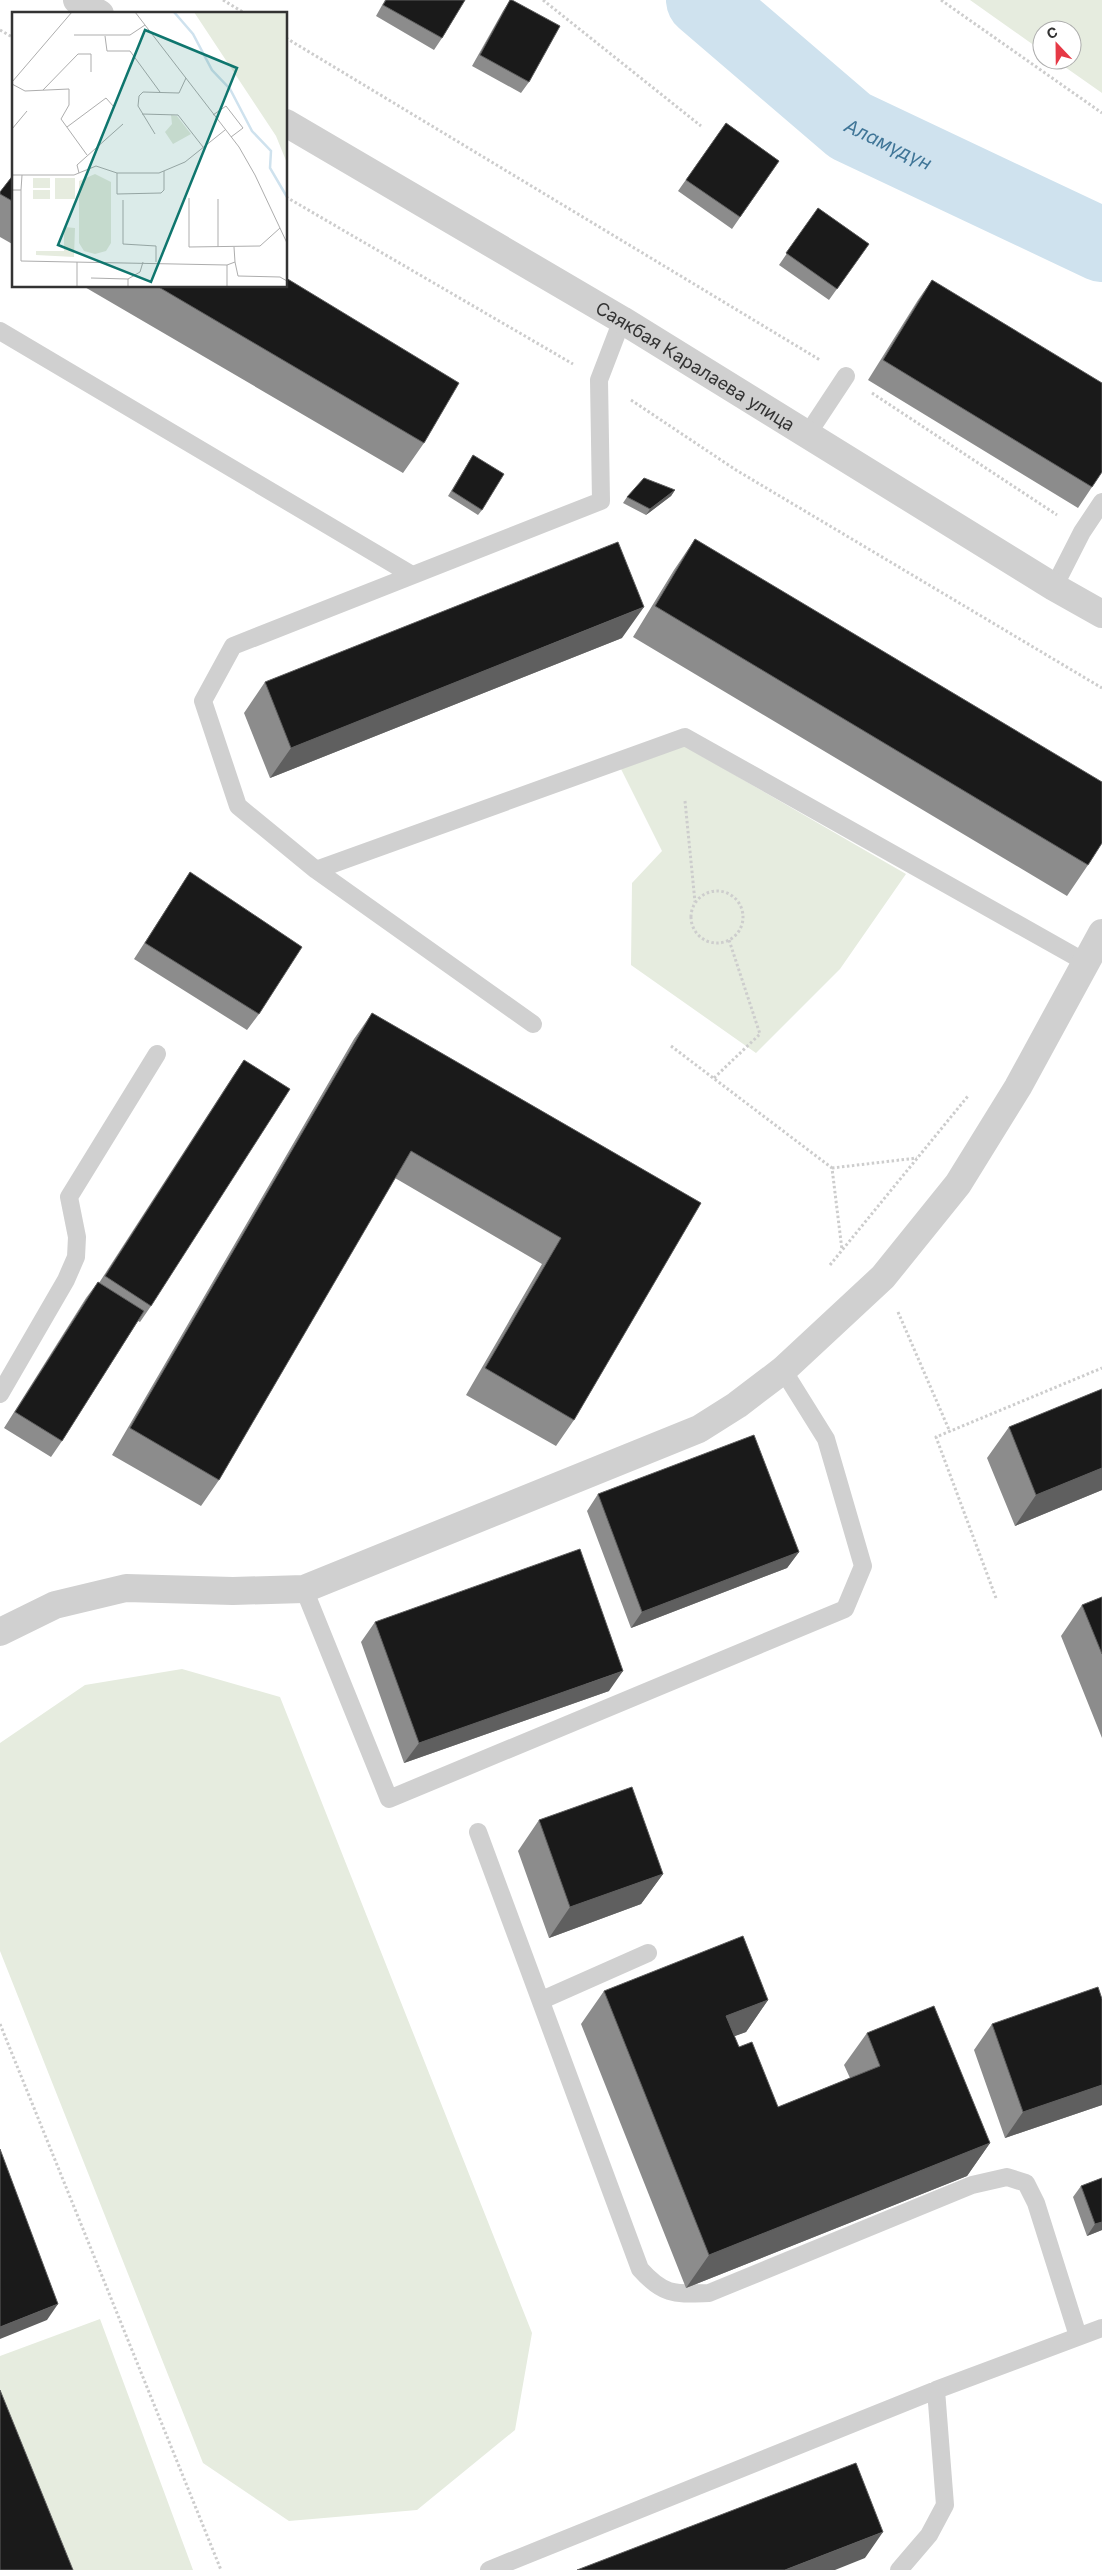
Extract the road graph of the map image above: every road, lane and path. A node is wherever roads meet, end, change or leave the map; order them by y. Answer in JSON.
{"nodes":[{"id":1,"x":77,"y":0,"type":"edge"},
{"id":2,"x":223,"y":0,"type":"edge"},
{"id":3,"x":543,"y":0,"type":"edge"},
{"id":4,"x":941,"y":0,"type":"edge"},
{"id":5,"x":97,"y":12,"type":"edge"},
{"id":6,"x":243,"y":12,"type":"edge"},
{"id":7,"x":0,"y":30,"type":"edge"},
{"id":8,"x":12,"y":37,"type":"edge"},
{"id":9,"x":288,"y":39,"type":"edge"},
{"id":10,"x":1102,"y":113,"type":"edge"},
{"id":11,"x":288,"y":124,"type":"edge"},
{"id":12,"x":701,"y":126,"type":"dead end"},
{"id":13,"x":288,"y":198,"type":"edge"},
{"id":14,"x":622,"y":320,"type":"junction"},
{"id":15,"x":0,"y":331,"type":"edge"},
{"id":16,"x":846,"y":376,"type":"junction"},
{"id":17,"x":599,"y":380,"type":"junction"},
{"id":18,"x":807,"y":434,"type":"junction"},
{"id":19,"x":1102,"y":502,"type":"edge"},
{"id":20,"x":1082,"y":532,"type":"junction"},
{"id":21,"x":412,"y":575,"type":"junction"},
{"id":22,"x":1054,"y":587,"type":"junction"},
{"id":23,"x":1102,"y":614,"type":"edge"},
{"id":24,"x":1102,"y":688,"type":"edge"},
{"id":25,"x":685,"y":801,"type":"dead end"},
{"id":26,"x":316,"y":870,"type":"junction"},
{"id":27,"x":695,"y":902,"type":"junction"},
{"id":28,"x":1102,"y":933,"type":"edge"},
{"id":29,"x":729,"y":940,"type":"junction"},
{"id":30,"x":1085,"y":962,"type":"junction"},
{"id":31,"x":533,"y":1024,"type":"dead end"},
{"id":32,"x":671,"y":1046,"type":"dead end"},
{"id":33,"x":157,"y":1054,"type":"dead end"},
{"id":34,"x":714,"y":1078,"type":"junction"},
{"id":35,"x":973,"y":1088,"type":"dead end"},
{"id":36,"x":917,"y":1158,"type":"junction"},
{"id":37,"x":832,"y":1168,"type":"junction"},
{"id":38,"x":842,"y":1251,"type":"junction"},
{"id":39,"x":830,"y":1265,"type":"dead end"},
{"id":40,"x":883,"y":1277,"type":"junction"},
{"id":41,"x":1102,"y":1368,"type":"edge"},
{"id":42,"x":783,"y":1370,"type":"junction"},
{"id":43,"x":0,"y":1394,"type":"edge"},
{"id":44,"x":950,"y":1432,"type":"junction"},
{"id":45,"x":304,"y":1589,"type":"junction"},
{"id":46,"x":996,"y":1598,"type":"dead end"},
{"id":47,"x":0,"y":1632,"type":"edge"},
{"id":48,"x":478,"y":1832,"type":"dead end"},
{"id":49,"x":648,"y":1953,"type":"dead end"},
{"id":50,"x":542,"y":2000,"type":"junction"},
{"id":51,"x":0,"y":2024,"type":"edge"},
{"id":52,"x":1102,"y":2328,"type":"edge"},
{"id":53,"x":1078,"y":2336,"type":"junction"},
{"id":54,"x":936,"y":2390,"type":"junction"},
{"id":55,"x":221,"y":2570,"type":"edge"},
{"id":56,"x":490,"y":2570,"type":"edge"},
{"id":57,"x":899,"y":2570,"type":"edge"}],
"edges":[{"from":1,"to":5,"type":"street"},
{"from":2,"to":6,"type":"path"},
{"from":3,"to":12,"type":"path"},
{"from":4,"to":10,"type":"path"},
{"from":7,"to":8,"type":"path"},
{"from":9,"to":16,"type":"path"},
{"from":11,"to":14,"type":"street","name":"Саякбая Каралаева улица"},
{"from":13,"to":17,"type":"path"},
{"from":14,"to":17,"type":"lane"},
{"from":14,"to":18,"type":"street","name":"Саякбая Каралаева улица"},
{"from":15,"to":21,"type":"lane"},
{"from":16,"to":18,"type":"lane"},
{"from":16,"to":20,"type":"path"},
{"from":17,"to":21,"type":"lane"},
{"from":17,"to":24,"type":"path"},
{"from":18,"to":22,"type":"street","name":"Саякбая Каралаева улица"},
{"from":19,"to":20,"type":"lane"},
{"from":20,"to":22,"type":"lane"},
{"from":21,"to":26,"type":"lane"},
{"from":22,"to":23,"type":"street","name":"Саякбая Каралаева улица"},
{"from":25,"to":27,"type":"path"},
{"from":26,"to":30,"type":"lane"},
{"from":26,"to":31,"type":"lane"},
{"from":27,"to":29,"type":"path"},
{"from":27,"to":29,"type":"path"},
{"from":28,"to":30,"type":"street"},
{"from":29,"to":34,"type":"path"},
{"from":30,"to":40,"type":"street"},
{"from":32,"to":34,"type":"path"},
{"from":33,"to":43,"type":"lane"},
{"from":34,"to":37,"type":"path"},
{"from":35,"to":36,"type":"path"},
{"from":36,"to":37,"type":"path"},
{"from":36,"to":38,"type":"path"},
{"from":37,"to":38,"type":"path"},
{"from":38,"to":39,"type":"path"},
{"from":40,"to":42,"type":"street"},
{"from":40,"to":44,"type":"path"},
{"from":41,"to":44,"type":"path"},
{"from":42,"to":45,"type":"street"},
{"from":42,"to":45,"type":"lane"},
{"from":44,"to":46,"type":"path"},
{"from":45,"to":47,"type":"street"},
{"from":48,"to":50,"type":"lane"},
{"from":49,"to":50,"type":"lane"},
{"from":50,"to":53,"type":"lane"},
{"from":51,"to":55,"type":"path"},
{"from":52,"to":53,"type":"lane"},
{"from":53,"to":54,"type":"lane"},
{"from":54,"to":56,"type":"lane"},
{"from":54,"to":57,"type":"lane"}]}
